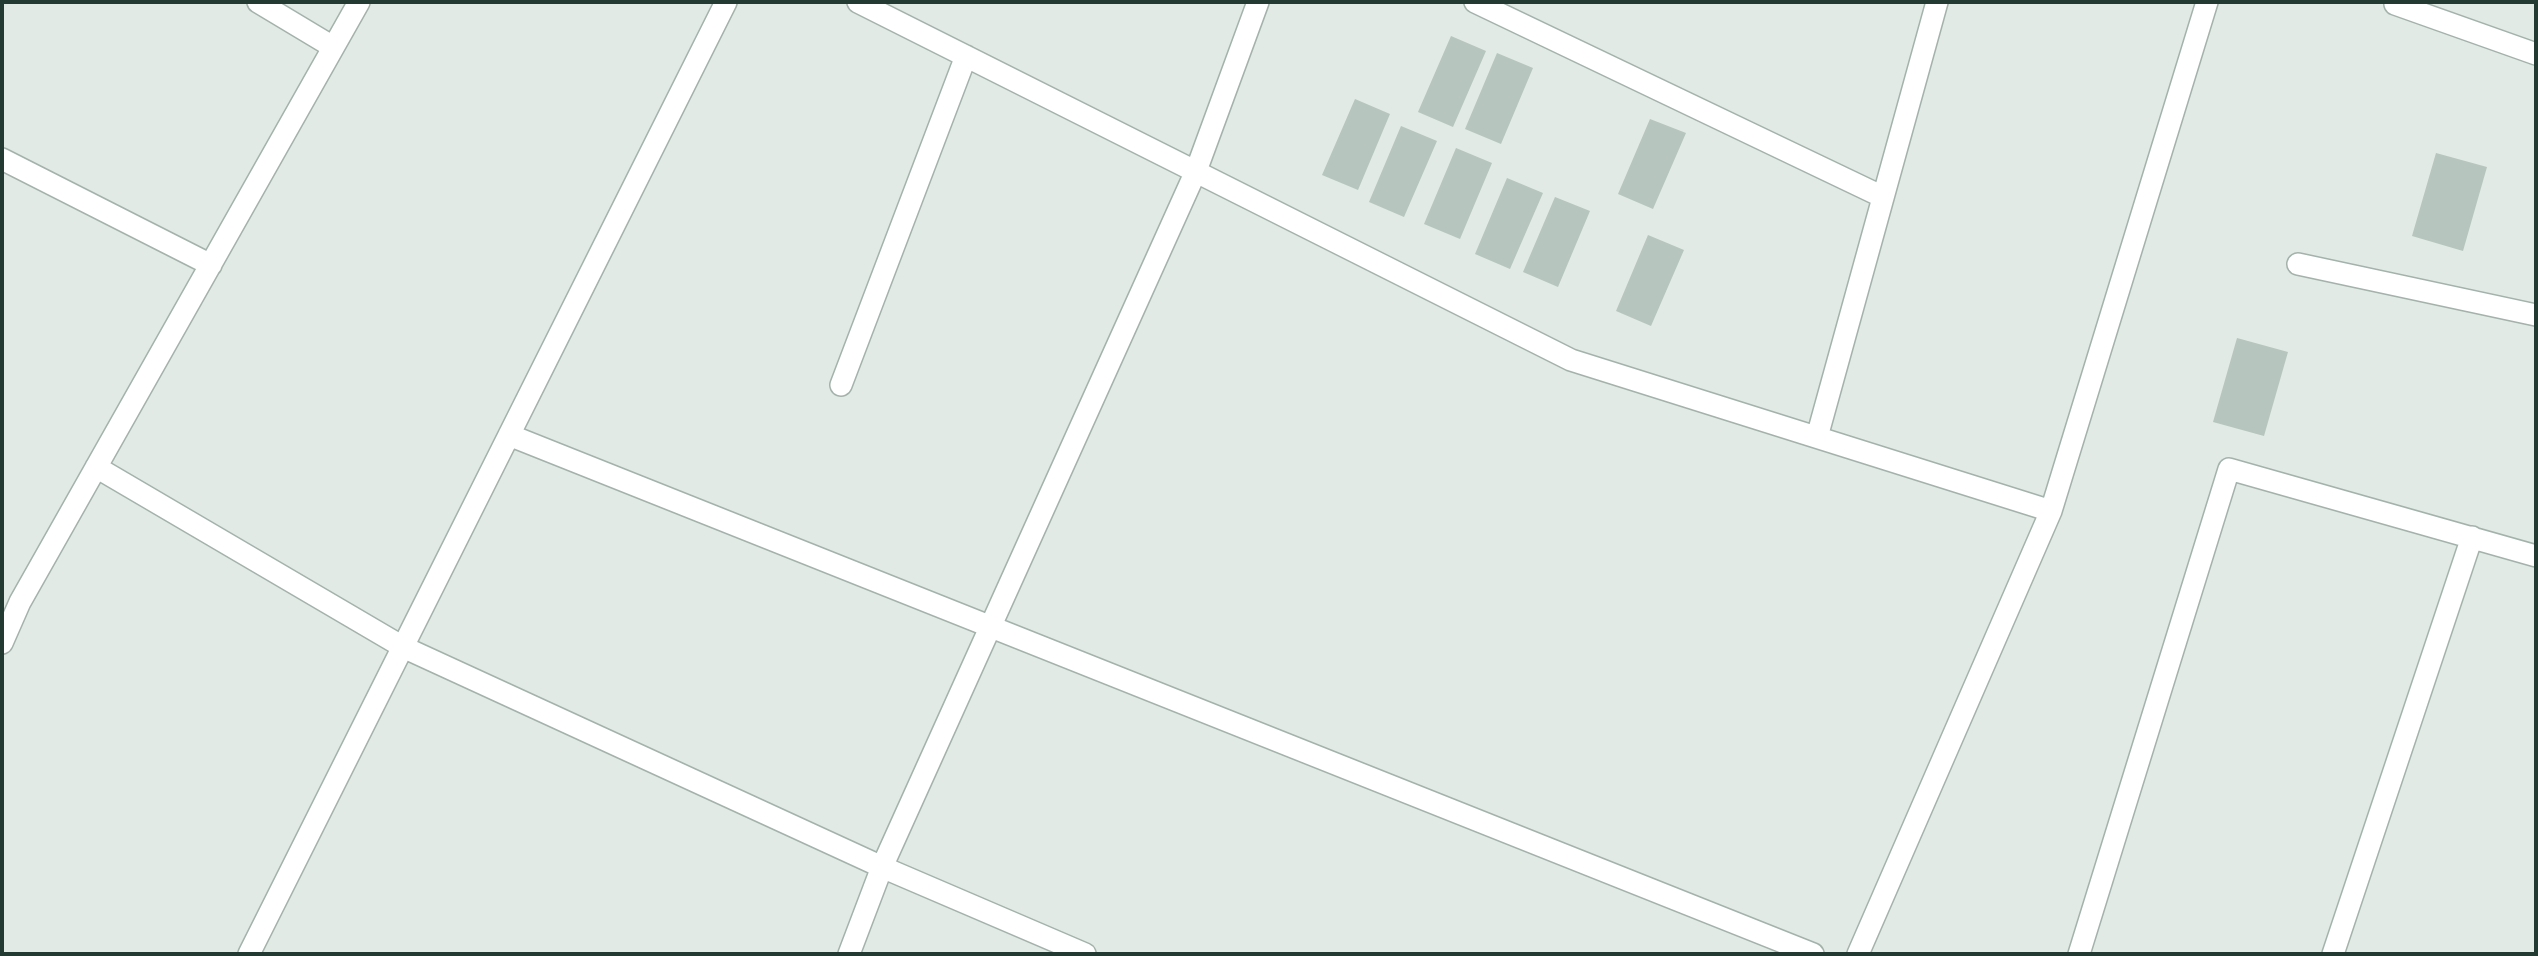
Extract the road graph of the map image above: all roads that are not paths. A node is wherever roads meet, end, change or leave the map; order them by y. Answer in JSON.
{"nodes":[{"id":1,"x":258,"y":2,"type":"edge"},
{"id":2,"x":359,"y":2,"type":"edge"},
{"id":3,"x":726,"y":2,"type":"edge"},
{"id":4,"x":858,"y":2,"type":"edge"},
{"id":5,"x":1258,"y":2,"type":"edge"},
{"id":6,"x":1475,"y":2,"type":"edge"},
{"id":7,"x":1937,"y":2,"type":"edge"},
{"id":8,"x":2207,"y":2,"type":"edge"},
{"id":9,"x":2395,"y":4,"type":"dead end"},
{"id":10,"x":333,"y":47,"type":"junction"},
{"id":11,"x":2536,"y":54,"type":"edge"},
{"id":12,"x":966,"y":56,"type":"junction"},
{"id":13,"x":2,"y":159,"type":"edge"},
{"id":14,"x":1196,"y":171,"type":"junction"},
{"id":15,"x":1883,"y":197,"type":"junction"},
{"id":16,"x":2298,"y":264,"type":"dead end"},
{"id":17,"x":211,"y":265,"type":"junction"},
{"id":18,"x":2536,"y":315,"type":"edge"},
{"id":19,"x":841,"y":385,"type":"dead end"},
{"id":20,"x":509,"y":435,"type":"junction"},
{"id":21,"x":1818,"y":437,"type":"junction"},
{"id":22,"x":96,"y":467,"type":"junction"},
{"id":23,"x":2051,"y":510,"type":"junction"},
{"id":24,"x":2472,"y":537,"type":"junction"},
{"id":25,"x":2536,"y":556,"type":"edge"},
{"id":26,"x":11,"y":597,"type":"edge"},
{"id":27,"x":991,"y":627,"type":"junction"},
{"id":28,"x":2,"y":643,"type":"edge"},
{"id":29,"x":402,"y":647,"type":"junction"},
{"id":30,"x":881,"y":867,"type":"junction"},
{"id":31,"x":1774,"y":945,"type":"edge"},
{"id":32,"x":249,"y":954,"type":"edge"},
{"id":33,"x":849,"y":954,"type":"edge"},
{"id":34,"x":1085,"y":954,"type":"edge"},
{"id":35,"x":1813,"y":954,"type":"edge"},
{"id":36,"x":1858,"y":954,"type":"edge"},
{"id":37,"x":2078,"y":954,"type":"edge"},
{"id":38,"x":2333,"y":954,"type":"edge"}],
"edges":[{"from":1,"to":10,"type":"street"},
{"from":2,"to":10,"type":"street"},
{"from":3,"to":20,"type":"street"},
{"from":4,"to":12,"type":"street"},
{"from":5,"to":14,"type":"street"},
{"from":6,"to":15,"type":"street"},
{"from":7,"to":15,"type":"street"},
{"from":8,"to":23,"type":"street"},
{"from":9,"to":11,"type":"street"},
{"from":10,"to":17,"type":"street"},
{"from":12,"to":14,"type":"street"},
{"from":12,"to":19,"type":"street"},
{"from":13,"to":17,"type":"street"},
{"from":14,"to":21,"type":"street"},
{"from":14,"to":27,"type":"street"},
{"from":15,"to":21,"type":"street"},
{"from":16,"to":18,"type":"street"},
{"from":17,"to":22,"type":"street"},
{"from":20,"to":27,"type":"street"},
{"from":20,"to":29,"type":"street"},
{"from":21,"to":23,"type":"street"},
{"from":22,"to":26,"type":"street"},
{"from":22,"to":29,"type":"street"},
{"from":23,"to":36,"type":"street"},
{"from":24,"to":25,"type":"street"},
{"from":24,"to":37,"type":"street"},
{"from":24,"to":38,"type":"street"},
{"from":26,"to":28,"type":"street"},
{"from":27,"to":30,"type":"street"},
{"from":27,"to":31,"type":"street"},
{"from":29,"to":30,"type":"street"},
{"from":29,"to":32,"type":"street"},
{"from":30,"to":33,"type":"street"},
{"from":30,"to":34,"type":"street"},
{"from":31,"to":35,"type":"street"}]}
